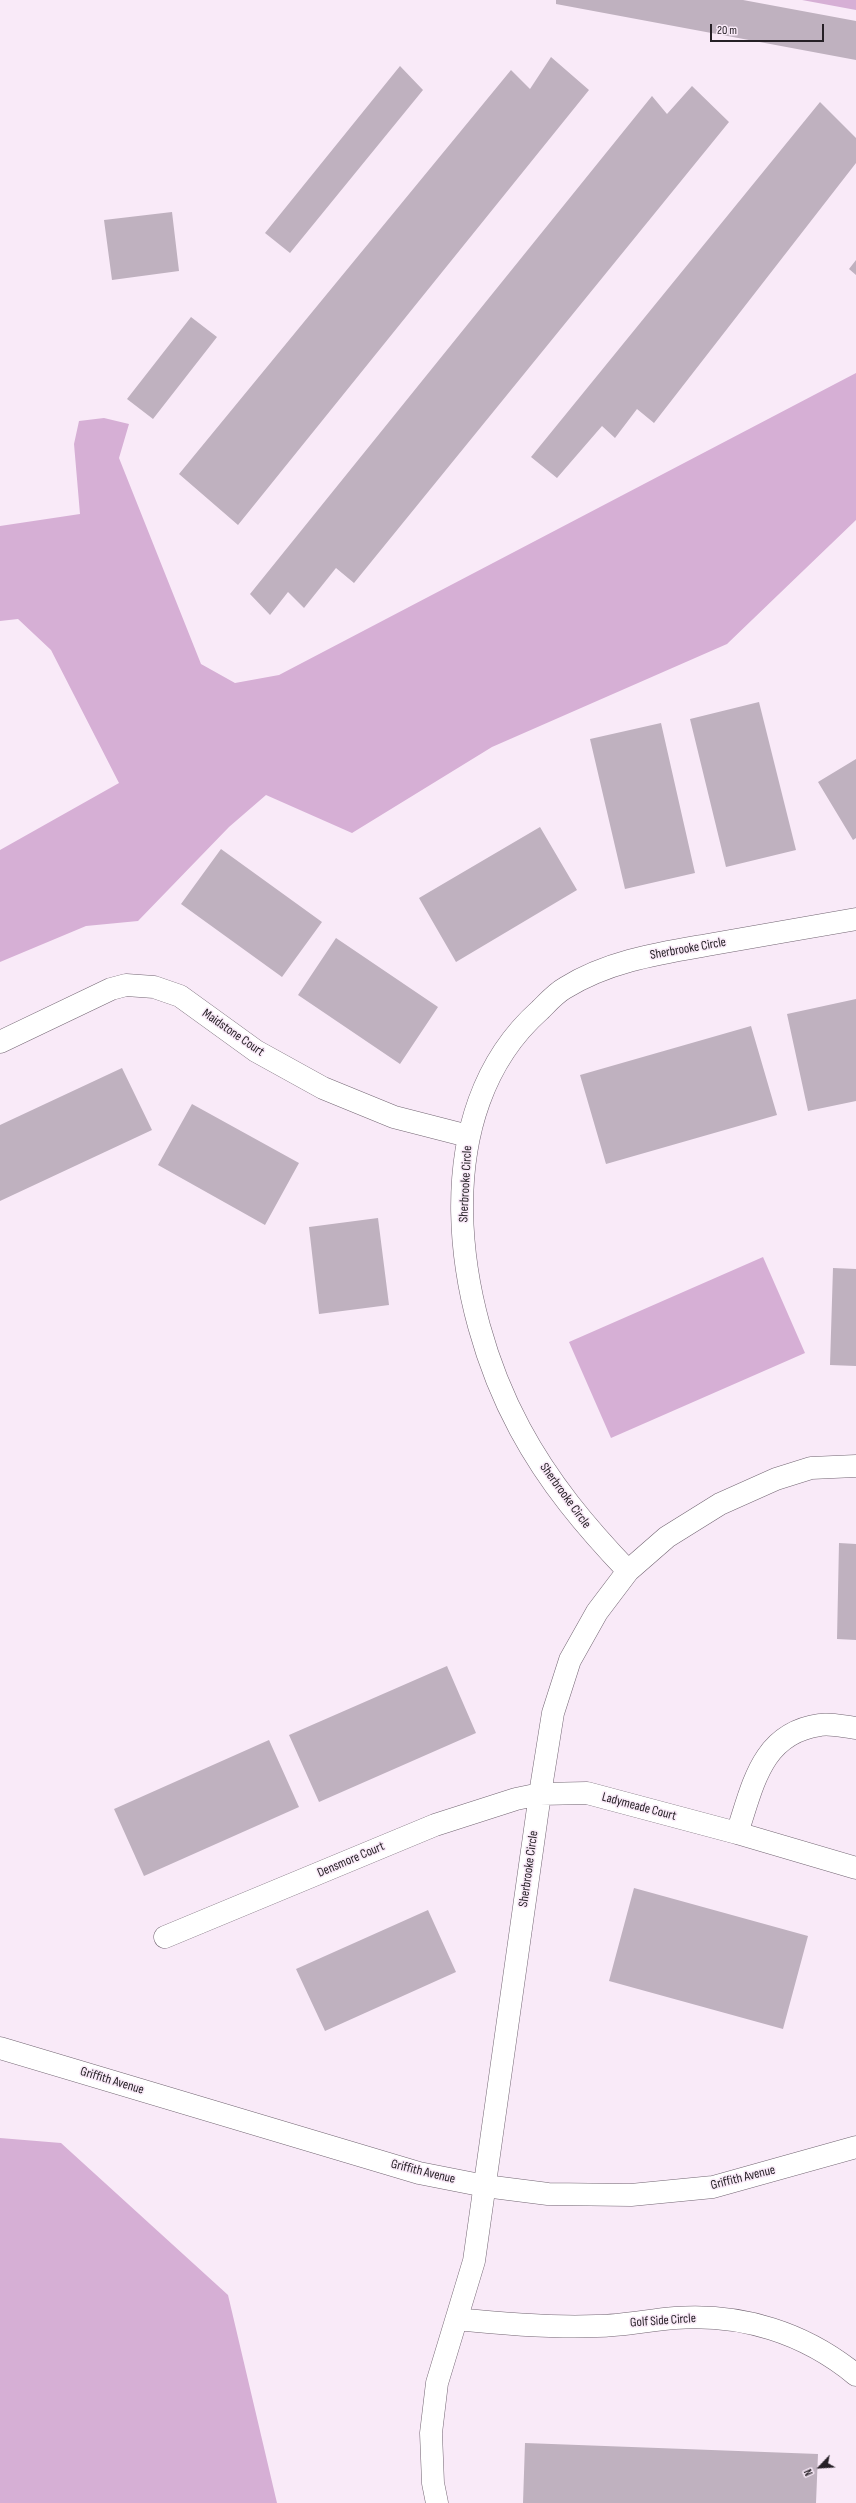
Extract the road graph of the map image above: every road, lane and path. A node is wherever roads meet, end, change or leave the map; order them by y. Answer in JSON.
{"nodes":[{"id":1,"x":856,"y":919,"type":"edge"},
{"id":2,"x":0,"y":1042,"type":"edge"},
{"id":3,"x":468,"y":1136,"type":"junction"},
{"id":4,"x":856,"y":1466,"type":"edge"},
{"id":5,"x":628,"y":1571,"type":"junction"},
{"id":6,"x":856,"y":1728,"type":"edge"},
{"id":7,"x":540,"y":1794,"type":"junction"},
{"id":8,"x":737,"y":1833,"type":"junction"},
{"id":9,"x":856,"y":1868,"type":"edge"},
{"id":10,"x":165,"y":1937,"type":"dead end"},
{"id":11,"x":0,"y":2048,"type":"edge"},
{"id":12,"x":856,"y":2147,"type":"edge"},
{"id":13,"x":485,"y":2186,"type":"junction"},
{"id":14,"x":457,"y":2319,"type":"junction"},
{"id":15,"x":856,"y":2375,"type":"edge"},
{"id":16,"x":436,"y":2503,"type":"edge"}],
"edges":[{"from":1,"to":3,"type":"street","name":"Sherbrooke Circle"},
{"from":2,"to":3,"type":"street","name":"Maidstone Court"},
{"from":3,"to":5,"type":"street","name":"Sherbrooke Circle"},
{"from":4,"to":5,"type":"street","name":"Sherbrooke Circle"},
{"from":5,"to":7,"type":"street","name":"Sherbrooke Circle"},
{"from":6,"to":8,"type":"street"},
{"from":7,"to":8,"type":"street","name":"Ladymeade Court"},
{"from":7,"to":10,"type":"street","name":"Densmore Court"},
{"from":7,"to":13,"type":"street","name":"Sherbrooke Circle"},
{"from":8,"to":9,"type":"street","name":"Ladymeade Court"},
{"from":11,"to":13,"type":"street","name":"Griffith Avenue"},
{"from":12,"to":13,"type":"street","name":"Griffith Avenue"},
{"from":13,"to":14,"type":"street"},
{"from":14,"to":15,"type":"street","name":"Golf Side Circle"},
{"from":14,"to":16,"type":"street"}]}
